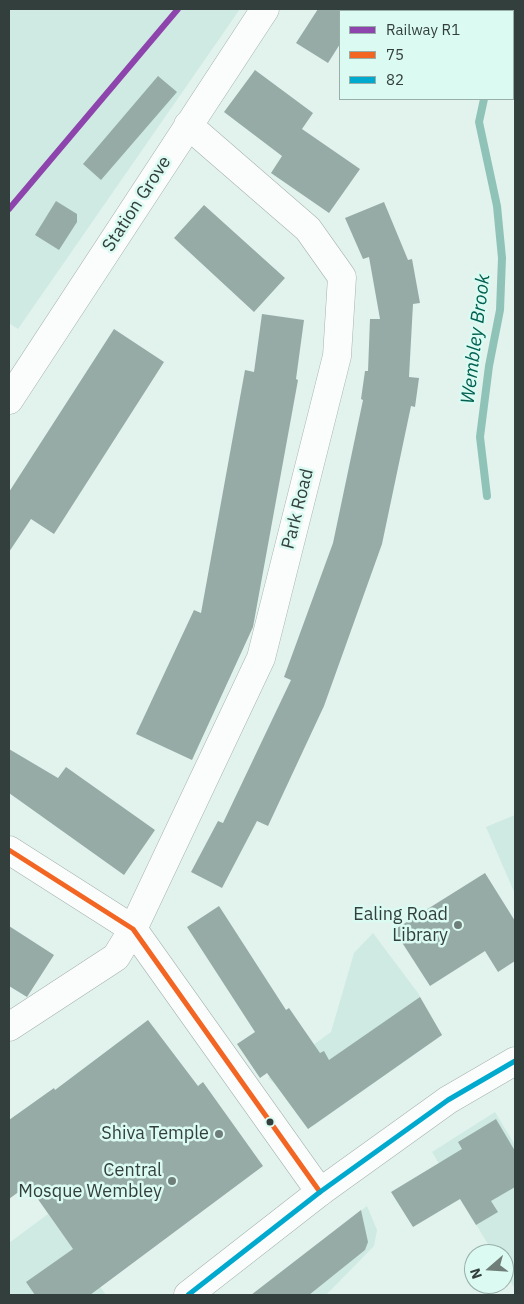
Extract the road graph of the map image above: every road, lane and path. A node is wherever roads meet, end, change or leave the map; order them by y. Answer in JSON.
{"nodes":[{"id":1,"x":265,"y":9,"type":"edge"},
{"id":2,"x":188,"y":125,"type":"junction"},
{"id":3,"x":9,"y":400,"type":"edge"},
{"id":4,"x":9,"y":850,"type":"edge"},
{"id":5,"x":132,"y":930,"type":"junction"},
{"id":6,"x":9,"y":1027,"type":"edge"},
{"id":7,"x":515,"y":1061,"type":"edge"},
{"id":8,"x":320,"y":1192,"type":"junction"},
{"id":9,"x":188,"y":1295,"type":"edge"}],
"edges":[{"from":1,"to":2,"type":"street","name":"Station Grove"},
{"from":2,"to":3,"type":"street","name":"Station Grove"},
{"from":2,"to":5,"type":"street","name":"Park Road"},
{"from":4,"to":5,"type":"street"},
{"from":5,"to":6,"type":"street","name":"Park Road"},
{"from":5,"to":8,"type":"street"},
{"from":7,"to":8,"type":"street"},
{"from":8,"to":9,"type":"street"}]}
